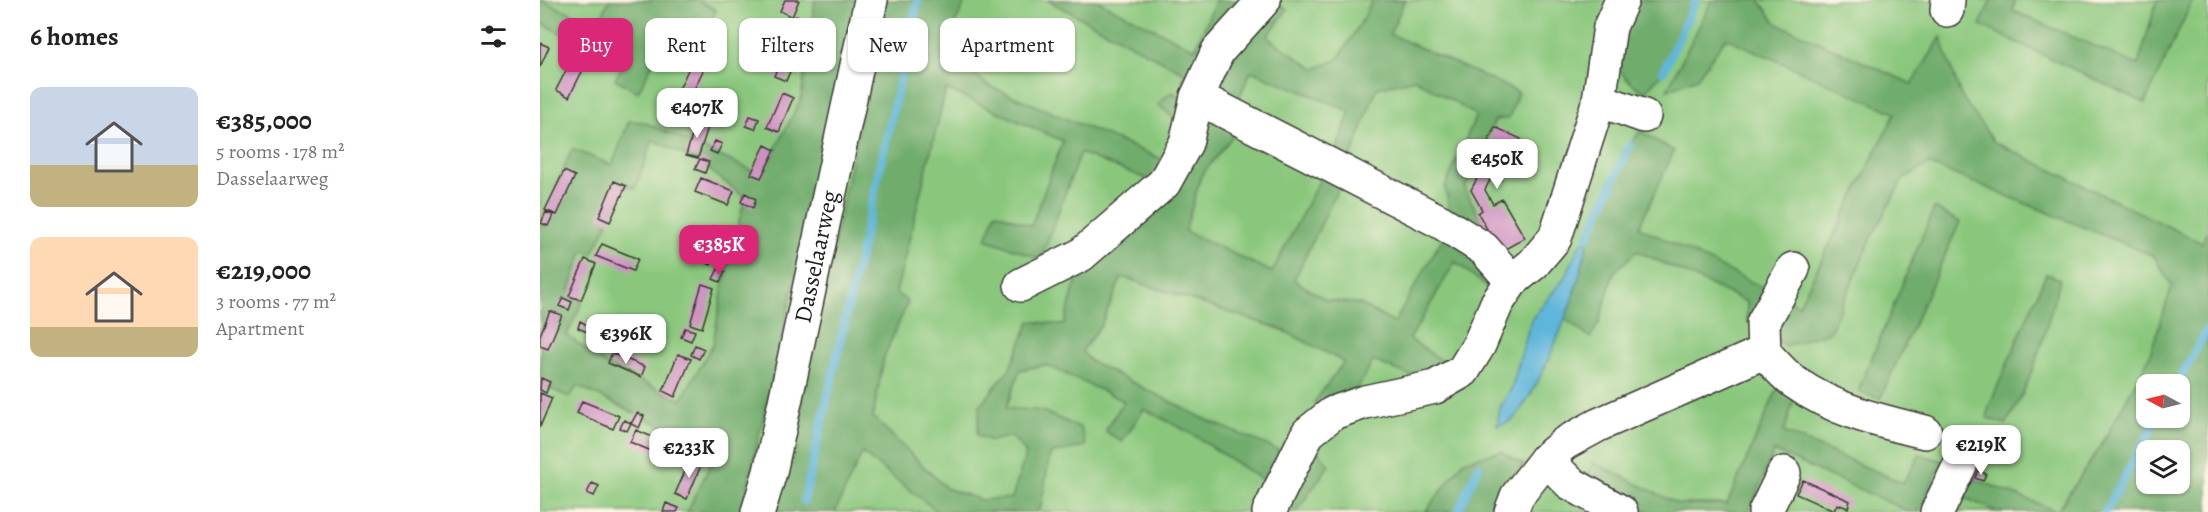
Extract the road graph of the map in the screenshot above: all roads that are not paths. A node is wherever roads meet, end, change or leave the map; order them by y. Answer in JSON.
{"nodes":[{"id":1,"x":871,"y":0,"type":"edge"},
{"id":2,"x":1264,"y":0,"type":"edge"},
{"id":3,"x":1622,"y":0,"type":"edge"},
{"id":4,"x":1197,"y":97,"type":"junction"},
{"id":5,"x":1599,"y":100,"type":"junction"},
{"id":6,"x":1644,"y":117,"type":"dead end"},
{"id":7,"x":1793,"y":269,"type":"dead end"},
{"id":8,"x":1512,"y":281,"type":"junction"},
{"id":9,"x":1021,"y":285,"type":"dead end"},
{"id":10,"x":1764,"y":352,"type":"junction"},
{"id":11,"x":1925,"y":432,"type":"dead end"},
{"id":12,"x":1546,"y":459,"type":"junction"},
{"id":13,"x":1961,"y":463,"type":"dead end"},
{"id":14,"x":1784,"y":473,"type":"dead end"},
{"id":15,"x":758,"y":512,"type":"edge"},
{"id":16,"x":1269,"y":512,"type":"edge"},
{"id":17,"x":1511,"y":512,"type":"edge"},
{"id":18,"x":1621,"y":512,"type":"edge"},
{"id":19,"x":1765,"y":512,"type":"edge"},
{"id":20,"x":1937,"y":512,"type":"edge"}],
"edges":[{"from":1,"to":15,"type":"street","name":"Dasselaarweg"},
{"from":2,"to":4,"type":"street"},
{"from":3,"to":5,"type":"street"},
{"from":4,"to":8,"type":"street"},
{"from":4,"to":9,"type":"street"},
{"from":5,"to":6,"type":"street"},
{"from":5,"to":8,"type":"street"},
{"from":7,"to":10,"type":"street"},
{"from":8,"to":16,"type":"street"},
{"from":10,"to":11,"type":"street"},
{"from":10,"to":12,"type":"street"},
{"from":12,"to":17,"type":"street"},
{"from":12,"to":18,"type":"street"},
{"from":13,"to":20,"type":"street"},
{"from":14,"to":19,"type":"street"}]}
